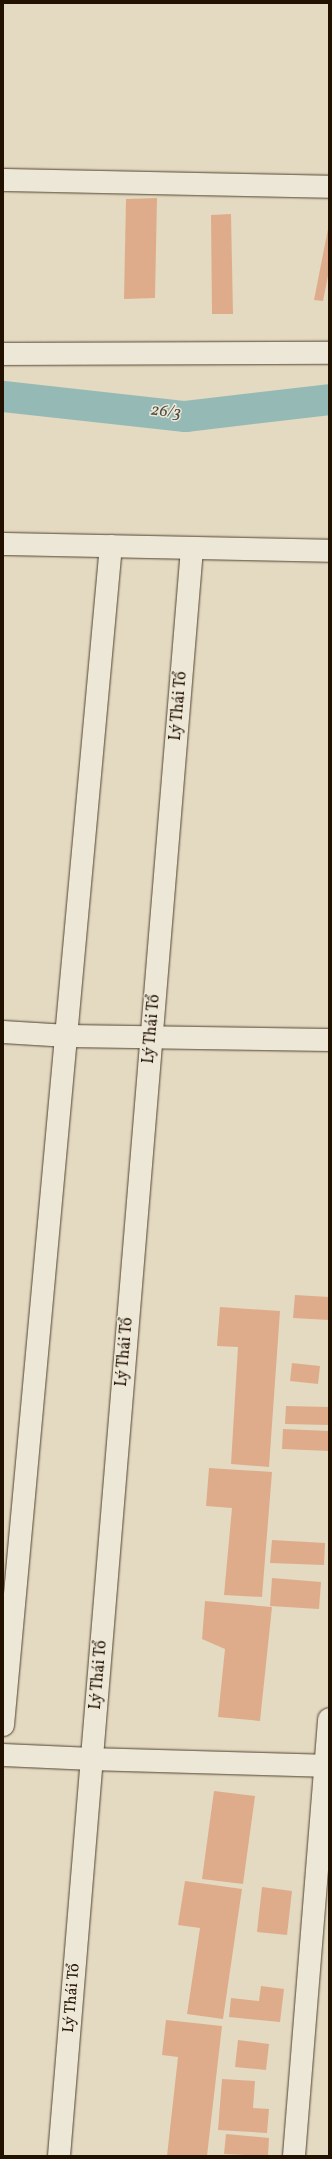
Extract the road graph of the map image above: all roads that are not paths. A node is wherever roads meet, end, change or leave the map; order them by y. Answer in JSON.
{"nodes":[{"id":1,"x":3,"y":180,"type":"edge"},
{"id":2,"x":329,"y":187,"type":"edge"},
{"id":3,"x":329,"y":353,"type":"edge"},
{"id":4,"x":3,"y":354,"type":"edge"},
{"id":5,"x":3,"y":544,"type":"edge"},
{"id":6,"x":110,"y":546,"type":"junction"},
{"id":7,"x":192,"y":548,"type":"junction"},
{"id":8,"x":329,"y":551,"type":"edge"},
{"id":9,"x":3,"y":1032,"type":"edge"},
{"id":10,"x":68,"y":1036,"type":"junction"},
{"id":11,"x":152,"y":1036,"type":"junction"},
{"id":12,"x":329,"y":1040,"type":"edge"},
{"id":13,"x":329,"y":1719,"type":"edge"},
{"id":14,"x":3,"y":1725,"type":"edge"},
{"id":15,"x":3,"y":1755,"type":"edge"},
{"id":16,"x":92,"y":1759,"type":"junction"},
{"id":17,"x":328,"y":1766,"type":"edge"},
{"id":18,"x":59,"y":2156,"type":"edge"},
{"id":19,"x":294,"y":2156,"type":"edge"}],
"edges":[{"from":1,"to":2,"type":"street"},
{"from":3,"to":4,"type":"street"},
{"from":5,"to":6,"type":"street"},
{"from":6,"to":7,"type":"street"},
{"from":6,"to":10,"type":"street"},
{"from":7,"to":8,"type":"street"},
{"from":7,"to":11,"type":"street","name":"Lý Thái Tổ"},
{"from":9,"to":10,"type":"street"},
{"from":10,"to":11,"type":"street"},
{"from":10,"to":14,"type":"street"},
{"from":11,"to":12,"type":"street"},
{"from":11,"to":16,"type":"street","name":"Lý Thái Tổ"},
{"from":13,"to":17,"type":"street"},
{"from":15,"to":16,"type":"street"},
{"from":16,"to":17,"type":"street"},
{"from":16,"to":18,"type":"street","name":"Lý Thái Tổ"},
{"from":17,"to":19,"type":"street"}]}
